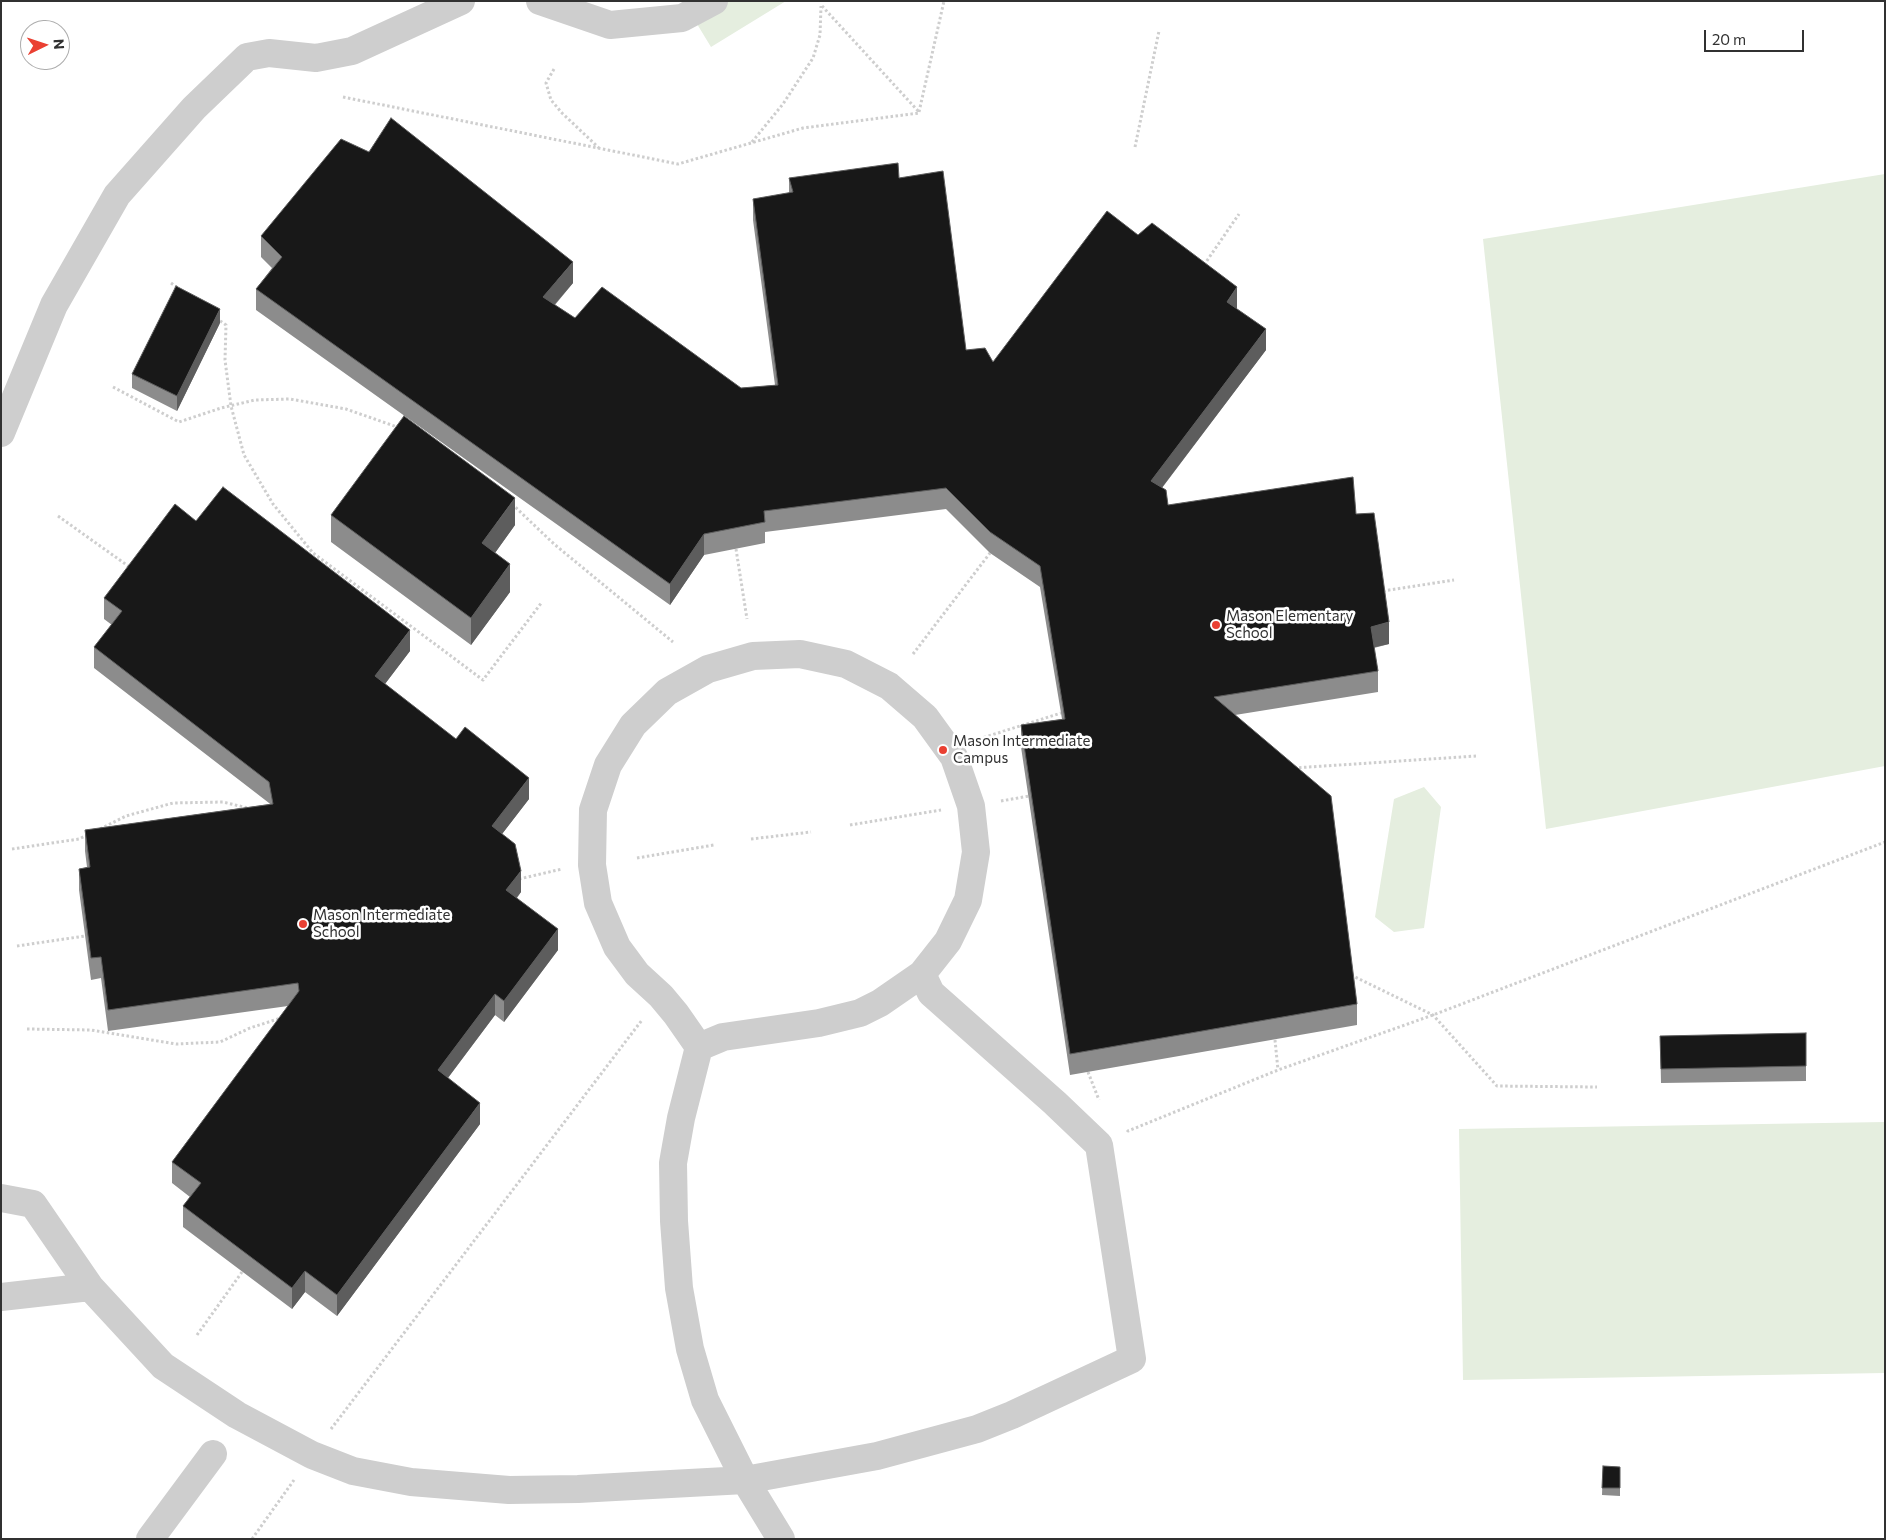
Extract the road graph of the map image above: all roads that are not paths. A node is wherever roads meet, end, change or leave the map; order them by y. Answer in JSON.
{"nodes":[{"id":1,"x":460,"y":1,"type":"edge"},
{"id":2,"x":540,"y":1,"type":"edge"},
{"id":3,"x":714,"y":1,"type":"edge"},
{"id":4,"x":1,"y":433,"type":"edge"},
{"id":5,"x":922,"y":974,"type":"junction"},
{"id":6,"x":699,"y":1047,"type":"junction"},
{"id":7,"x":1,"y":1198,"type":"edge"},
{"id":8,"x":90,"y":1287,"type":"junction"},
{"id":9,"x":1,"y":1297,"type":"edge"},
{"id":10,"x":213,"y":1454,"type":"dead end"},
{"id":11,"x":745,"y":1480,"type":"junction"},
{"id":12,"x":150,"y":1539,"type":"edge"},
{"id":13,"x":781,"y":1539,"type":"edge"}],
"edges":[{"from":1,"to":4,"type":"lane"},
{"from":2,"to":3,"type":"lane"},
{"from":5,"to":6,"type":"lane"},
{"from":5,"to":6,"type":"lane"},
{"from":5,"to":11,"type":"lane"},
{"from":6,"to":11,"type":"lane"},
{"from":7,"to":8,"type":"lane"},
{"from":8,"to":9,"type":"lane"},
{"from":8,"to":11,"type":"lane"},
{"from":10,"to":12,"type":"lane"},
{"from":11,"to":13,"type":"lane"}]}
